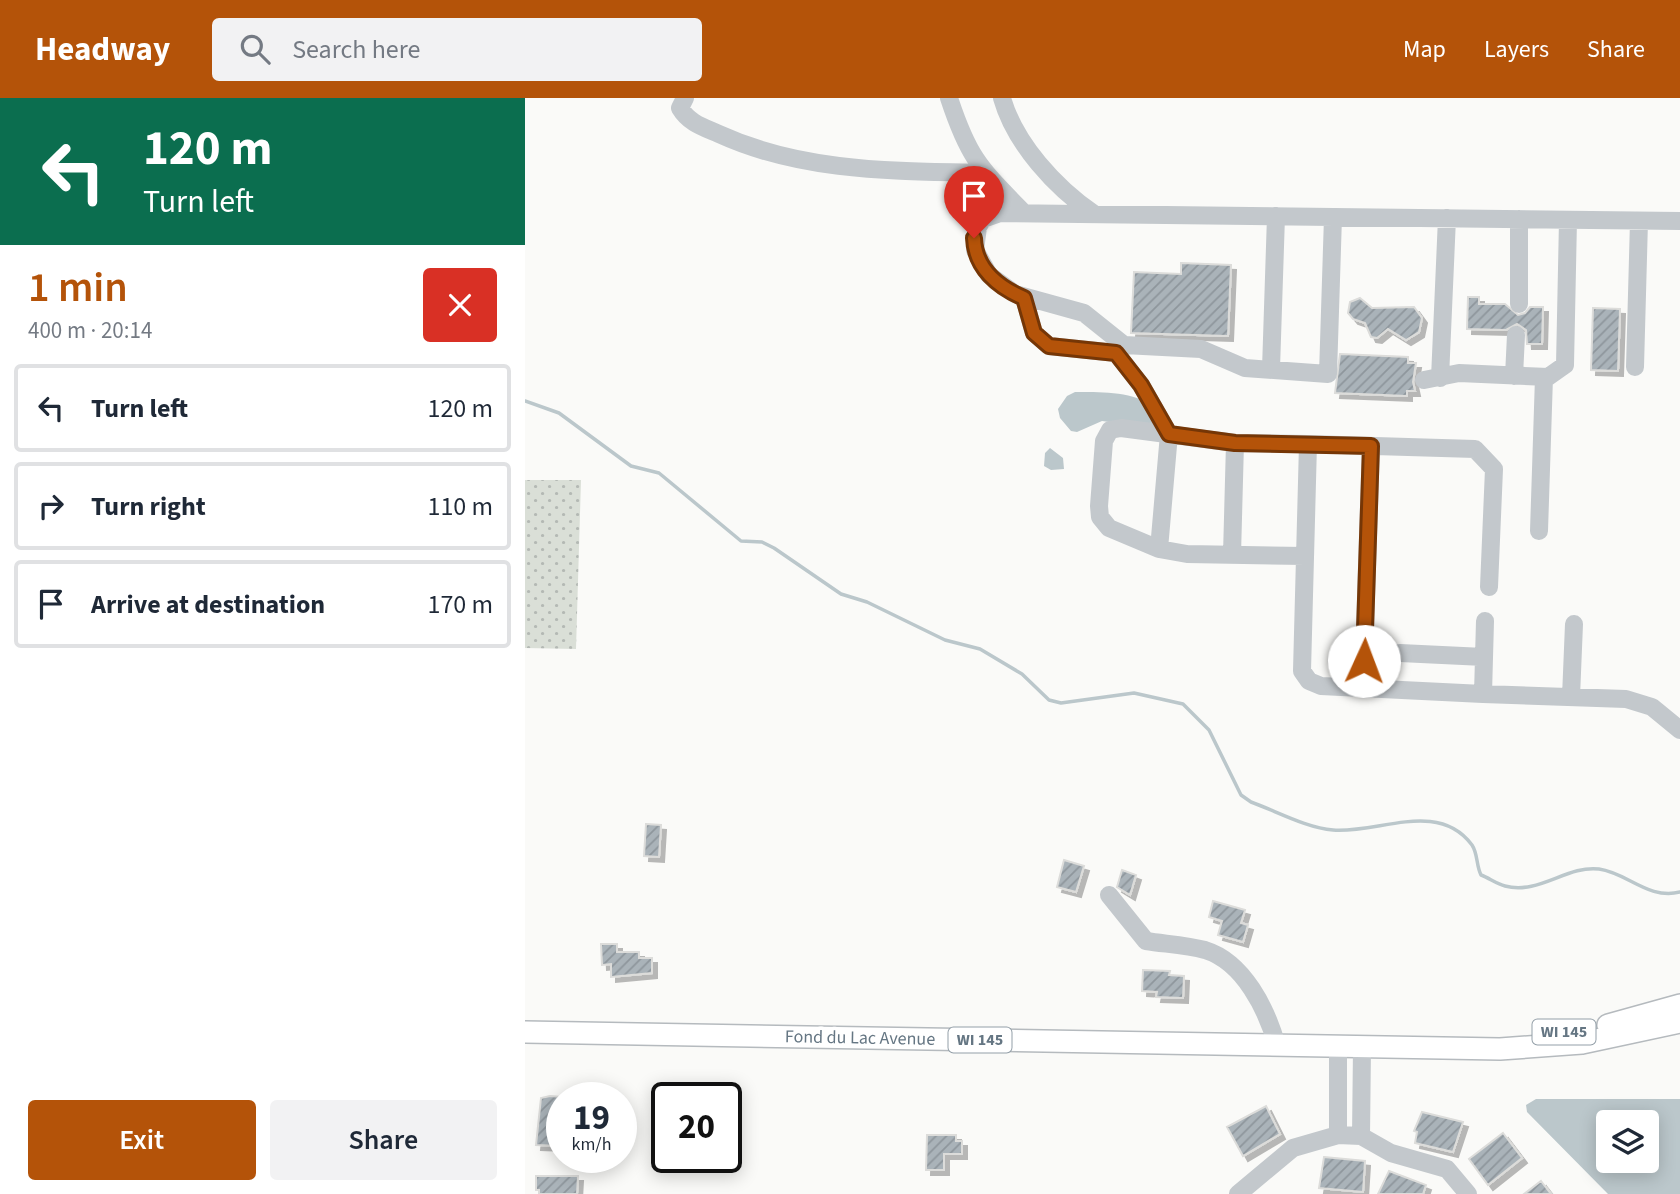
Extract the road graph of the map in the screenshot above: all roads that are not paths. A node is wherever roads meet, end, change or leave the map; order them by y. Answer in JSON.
{"nodes":[{"id":1,"x":685,"y":98,"type":"edge"},
{"id":2,"x":949,"y":98,"type":"edge"},
{"id":3,"x":1002,"y":98,"type":"edge"},
{"id":4,"x":982,"y":173,"type":"junction"},
{"id":5,"x":1024,"y":213,"type":"junction"},
{"id":6,"x":1095,"y":214,"type":"junction"},
{"id":7,"x":1276,"y":216,"type":"junction"},
{"id":8,"x":1333,"y":217,"type":"junction"},
{"id":9,"x":1447,"y":218,"type":"junction"},
{"id":10,"x":1519,"y":219,"type":"junction"},
{"id":11,"x":1568,"y":219,"type":"junction"},
{"id":12,"x":1639,"y":221,"type":"junction"},
{"id":13,"x":1680,"y":221,"type":"edge"},
{"id":14,"x":1024,"y":298,"type":"junction"},
{"id":15,"x":1519,"y":304,"type":"dead end"},
{"id":16,"x":1516,"y":335,"type":"dead end"},
{"id":17,"x":1636,"y":367,"type":"dead end"},
{"id":18,"x":1271,"y":369,"type":"junction"},
{"id":19,"x":1514,"y":376,"type":"junction"},
{"id":20,"x":1544,"y":377,"type":"junction"},
{"id":21,"x":1169,"y":434,"type":"junction"},
{"id":22,"x":1235,"y":443,"type":"junction"},
{"id":23,"x":1308,"y":444,"type":"junction"},
{"id":24,"x":1371,"y":446,"type":"junction"},
{"id":25,"x":1539,"y":531,"type":"dead end"},
{"id":26,"x":1159,"y":549,"type":"junction"},
{"id":27,"x":1232,"y":555,"type":"junction"},
{"id":28,"x":1305,"y":556,"type":"junction"},
{"id":29,"x":1489,"y":587,"type":"dead end"},
{"id":30,"x":1485,"y":621,"type":"dead end"},
{"id":31,"x":1574,"y":624,"type":"dead end"},
{"id":32,"x":1400,"y":653,"type":"dead end"},
{"id":33,"x":1484,"y":657,"type":"junction"},
{"id":34,"x":1363,"y":688,"type":"junction"},
{"id":35,"x":1483,"y":694,"type":"junction"},
{"id":36,"x":1571,"y":697,"type":"junction"},
{"id":37,"x":1680,"y":730,"type":"edge"},
{"id":38,"x":1109,"y":895,"type":"dead end"},
{"id":39,"x":1680,"y":1005,"type":"edge"},
{"id":40,"x":1680,"y":1022,"type":"edge"},
{"id":41,"x":525,"y":1032,"type":"edge"},
{"id":42,"x":1277,"y":1046,"type":"junction"},
{"id":43,"x":1446,"y":1047,"type":"junction"},
{"id":44,"x":1338,"y":1048,"type":"junction"},
{"id":45,"x":1362,"y":1048,"type":"junction"},
{"id":46,"x":1338,"y":1135,"type":"junction"},
{"id":47,"x":1361,"y":1136,"type":"junction"},
{"id":48,"x":1238,"y":1194,"type":"edge"},
{"id":49,"x":1468,"y":1194,"type":"edge"}],
"edges":[{"from":1,"to":4,"type":"street"},
{"from":2,"to":4,"type":"street"},
{"from":3,"to":6,"type":"street"},
{"from":4,"to":5,"type":"street"},
{"from":5,"to":6,"type":"street"},
{"from":5,"to":14,"type":"street"},
{"from":6,"to":7,"type":"street"},
{"from":7,"to":8,"type":"street"},
{"from":7,"to":18,"type":"street"},
{"from":8,"to":9,"type":"street"},
{"from":8,"to":18,"type":"street"},
{"from":9,"to":10,"type":"street"},
{"from":9,"to":19,"type":"street"},
{"from":10,"to":11,"type":"street"},
{"from":10,"to":15,"type":"street"},
{"from":11,"to":12,"type":"street"},
{"from":11,"to":20,"type":"street"},
{"from":12,"to":13,"type":"street"},
{"from":12,"to":17,"type":"street"},
{"from":14,"to":18,"type":"street"},
{"from":14,"to":21,"type":"street"},
{"from":16,"to":19,"type":"street"},
{"from":19,"to":20,"type":"street"},
{"from":20,"to":25,"type":"street"},
{"from":21,"to":22,"type":"street"},
{"from":21,"to":26,"type":"street"},
{"from":21,"to":26,"type":"street"},
{"from":22,"to":23,"type":"street"},
{"from":22,"to":27,"type":"street"},
{"from":23,"to":24,"type":"street"},
{"from":23,"to":28,"type":"street"},
{"from":24,"to":29,"type":"street"},
{"from":24,"to":34,"type":"street"},
{"from":26,"to":27,"type":"street"},
{"from":27,"to":28,"type":"street"},
{"from":28,"to":34,"type":"street"},
{"from":30,"to":33,"type":"street"},
{"from":31,"to":36,"type":"street"},
{"from":32,"to":33,"type":"street"},
{"from":33,"to":35,"type":"street"},
{"from":34,"to":35,"type":"street"},
{"from":35,"to":36,"type":"street"},
{"from":36,"to":37,"type":"street"},
{"from":38,"to":42,"type":"street"},
{"from":39,"to":43,"type":"main road","name":"Fond du Lac Avenue","number":"WI 145"},
{"from":40,"to":43,"type":"main road","name":"Fond du Lac Avenue","number":"WI 145"},
{"from":41,"to":42,"type":"main road","name":"Fond du Lac Avenue","number":"WI 145"},
{"from":42,"to":44,"type":"main road","name":"Fond du Lac Avenue","number":"WI 145"},
{"from":43,"to":45,"type":"main road","name":"Fond du Lac Avenue","number":"WI 145"},
{"from":44,"to":45,"type":"main road","name":"Fond du Lac Avenue","number":"WI 145"},
{"from":44,"to":46,"type":"street"},
{"from":45,"to":47,"type":"street"},
{"from":46,"to":47,"type":"street"},
{"from":46,"to":48,"type":"street"},
{"from":47,"to":49,"type":"street"}]}
